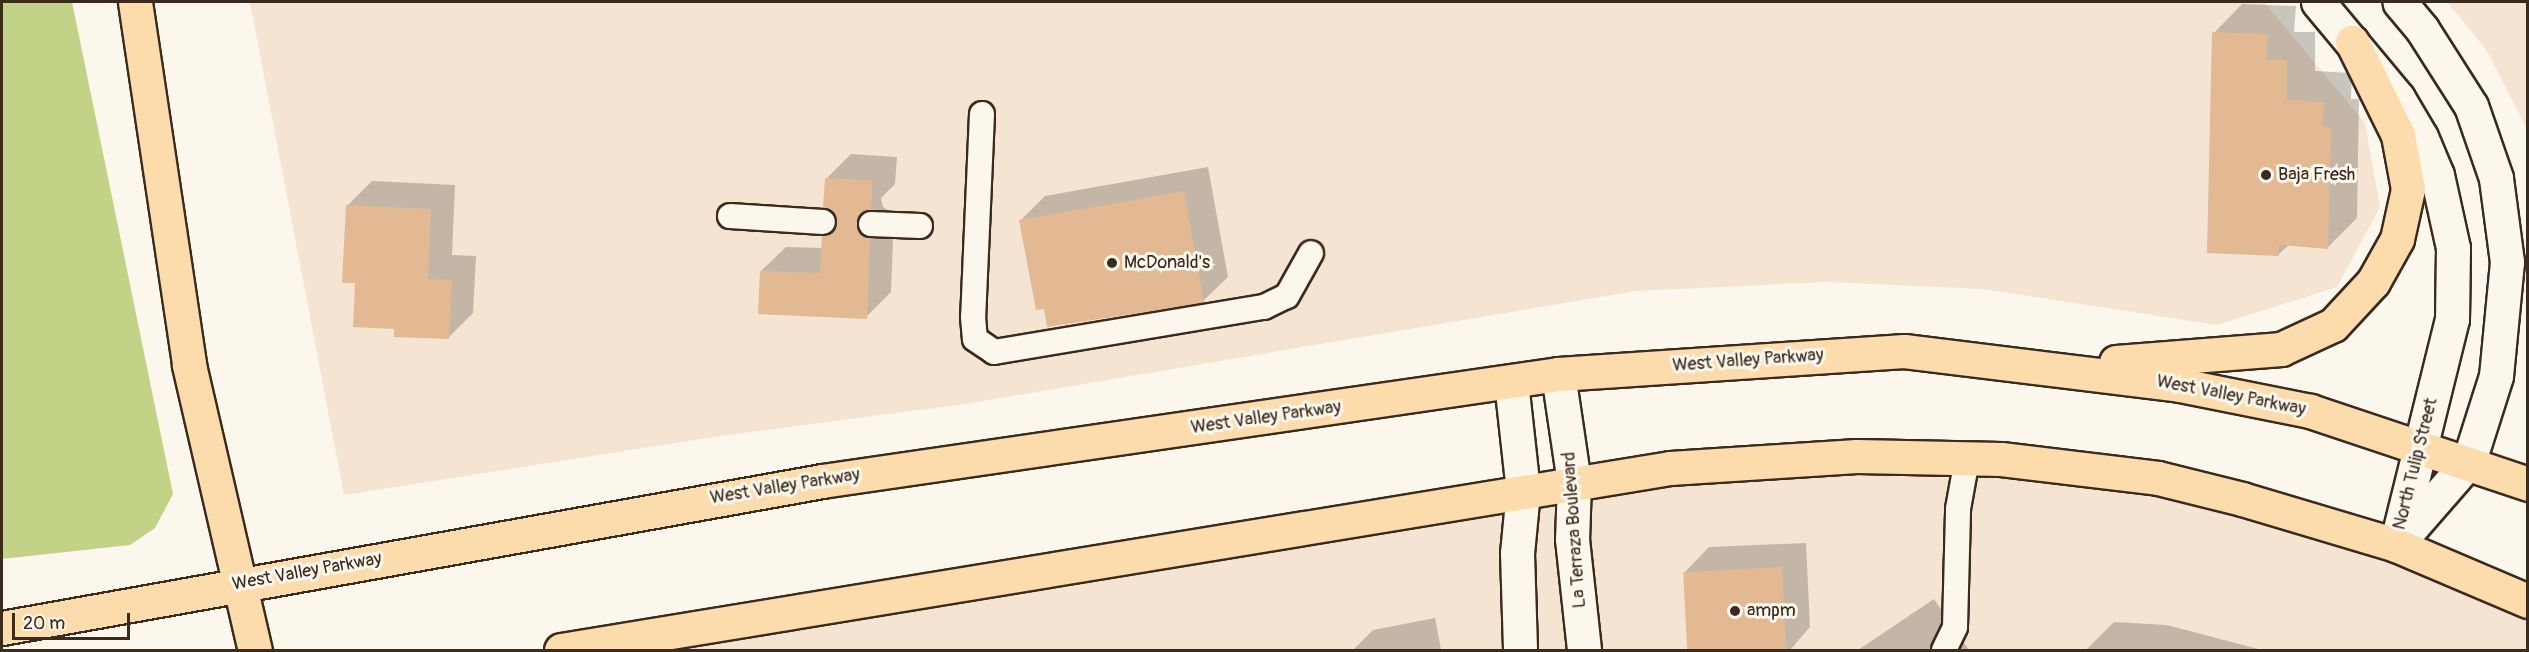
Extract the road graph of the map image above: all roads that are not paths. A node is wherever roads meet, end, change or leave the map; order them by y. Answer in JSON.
{"nodes":[{"id":1,"x":135,"y":2,"type":"edge"},
{"id":2,"x":2318,"y":2,"type":"edge"},
{"id":3,"x":2399,"y":2,"type":"edge"},
{"id":4,"x":2352,"y":42,"type":"junction"},
{"id":5,"x":982,"y":114,"type":"dead end"},
{"id":6,"x":730,"y":216,"type":"dead end"},
{"id":7,"x":823,"y":222,"type":"dead end"},
{"id":8,"x":871,"y":224,"type":"dead end"},
{"id":9,"x":920,"y":226,"type":"dead end"},
{"id":10,"x":1311,"y":253,"type":"dead end"},
{"id":11,"x":2054,"y":366,"type":"junction"},
{"id":12,"x":1558,"y":374,"type":"junction"},
{"id":13,"x":1511,"y":382,"type":"junction"},
{"id":14,"x":2419,"y":446,"type":"junction"},
{"id":15,"x":1967,"y":459,"type":"junction"},
{"id":16,"x":2469,"y":461,"type":"junction"},
{"id":17,"x":1575,"y":483,"type":"junction"},
{"id":18,"x":2528,"y":484,"type":"edge"},
{"id":19,"x":1523,"y":491,"type":"junction"},
{"id":20,"x":2396,"y":546,"type":"junction"},
{"id":21,"x":238,"y":585,"type":"junction"},
{"id":22,"x":2528,"y":601,"type":"edge"},
{"id":23,"x":2,"y":628,"type":"edge"},
{"id":24,"x":255,"y":651,"type":"edge"},
{"id":25,"x":561,"y":651,"type":"edge"},
{"id":26,"x":1520,"y":651,"type":"edge"},
{"id":27,"x":1584,"y":651,"type":"edge"},
{"id":28,"x":1944,"y":651,"type":"edge"}],
"edges":[{"from":1,"to":21,"type":"main road"},
{"from":2,"to":4,"type":"street","name":"North Tulip Street"},
{"from":3,"to":16,"type":"street","name":"North Tulip Street"},
{"from":4,"to":11,"type":"main road"},
{"from":4,"to":14,"type":"street","name":"North Tulip Street"},
{"from":5,"to":10,"type":"lane"},
{"from":6,"to":7,"type":"lane"},
{"from":8,"to":9,"type":"lane"},
{"from":11,"to":12,"type":"main road","name":"West Valley Parkway"},
{"from":11,"to":14,"type":"main road","name":"West Valley Parkway"},
{"from":12,"to":13,"type":"main road","name":"West Valley Parkway"},
{"from":12,"to":17,"type":"street","name":"La Terraza Boulevard"},
{"from":13,"to":19,"type":"street"},
{"from":13,"to":21,"type":"main road","name":"West Valley Parkway"},
{"from":14,"to":16,"type":"main road","name":"West Valley Parkway"},
{"from":14,"to":20,"type":"street","name":"North Tulip Street"},
{"from":15,"to":17,"type":"main road"},
{"from":15,"to":20,"type":"main road"},
{"from":15,"to":28,"type":"lane"},
{"from":16,"to":18,"type":"main road","name":"West Valley Parkway"},
{"from":16,"to":20,"type":"street","name":"North Tulip Street"},
{"from":17,"to":19,"type":"main road"},
{"from":17,"to":27,"type":"street","name":"La Terraza Boulevard"},
{"from":19,"to":25,"type":"main road"},
{"from":19,"to":26,"type":"street"},
{"from":20,"to":22,"type":"main road"},
{"from":21,"to":23,"type":"main road","name":"West Valley Parkway"},
{"from":21,"to":24,"type":"main road"}]}
